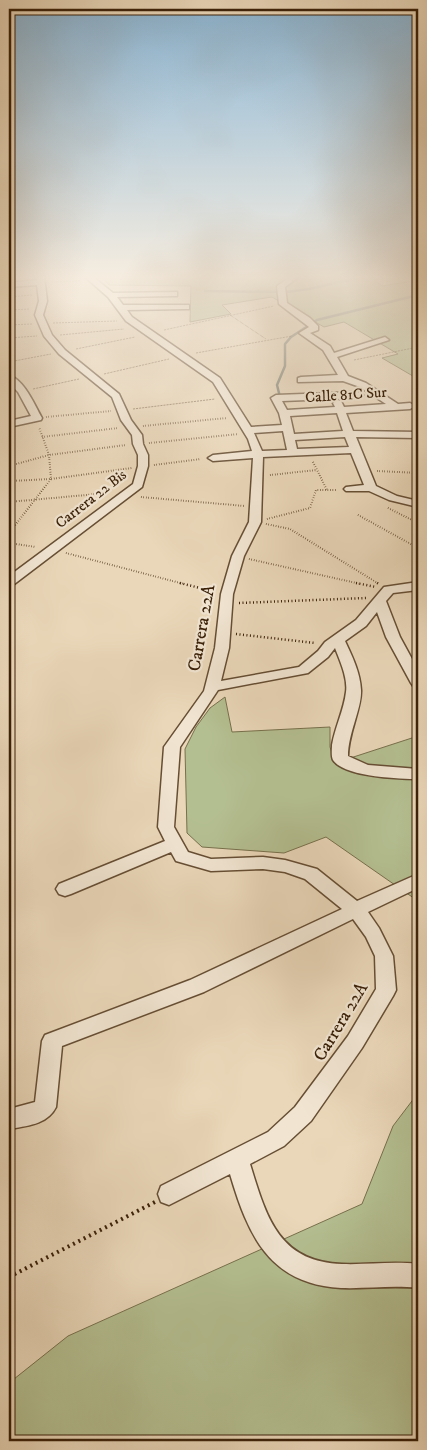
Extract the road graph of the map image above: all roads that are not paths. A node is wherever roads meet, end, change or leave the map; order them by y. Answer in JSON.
{"nodes":[{"id":1,"x":55,"y":344,"type":"edge"},
{"id":2,"x":166,"y":344,"type":"edge"},
{"id":3,"x":320,"y":344,"type":"edge"},
{"id":4,"x":376,"y":344,"type":"edge"},
{"id":5,"x":335,"y":360,"type":"junction"},
{"id":6,"x":9,"y":378,"type":"edge"},
{"id":7,"x":344,"y":378,"type":"junction"},
{"id":8,"x":301,"y":380,"type":"dead end"},
{"id":9,"x":22,"y":391,"type":"junction"},
{"id":10,"x":9,"y":394,"type":"edge"},
{"id":11,"x":358,"y":395,"type":"dead end"},
{"id":12,"x":335,"y":397,"type":"junction"},
{"id":13,"x":394,"y":406,"type":"junction"},
{"id":14,"x":410,"y":406,"type":"dead end"},
{"id":15,"x":342,"y":410,"type":"junction"},
{"id":16,"x":284,"y":413,"type":"junction"},
{"id":17,"x":9,"y":424,"type":"edge"},
{"id":18,"x":248,"y":430,"type":"junction"},
{"id":19,"x":288,"y":433,"type":"junction"},
{"id":20,"x":350,"y":434,"type":"junction"},
{"id":21,"x":418,"y":435,"type":"edge"},
{"id":22,"x":355,"y":450,"type":"junction"},
{"id":23,"x":258,"y":454,"type":"junction"},
{"id":24,"x":293,"y":454,"type":"junction"},
{"id":25,"x":212,"y":458,"type":"road end"},
{"id":26,"x":371,"y":488,"type":"junction"},
{"id":27,"x":350,"y":489,"type":"road end"},
{"id":28,"x":418,"y":504,"type":"edge"},
{"id":29,"x":9,"y":582,"type":"edge"},
{"id":30,"x":418,"y":586,"type":"edge"},
{"id":31,"x":384,"y":596,"type":"junction"},
{"id":32,"x":334,"y":643,"type":"junction"},
{"id":33,"x":418,"y":682,"type":"edge"},
{"id":34,"x":212,"y":687,"type":"junction"},
{"id":35,"x":418,"y":774,"type":"edge"},
{"id":36,"x":175,"y":844,"type":"junction"},
{"id":37,"x":418,"y":880,"type":"edge"},
{"id":38,"x":64,"y":889,"type":"dead end"},
{"id":39,"x":356,"y":911,"type":"junction"},
{"id":40,"x":9,"y":1119,"type":"edge"},
{"id":41,"x":237,"y":1159,"type":"junction"},
{"id":42,"x":170,"y":1194,"type":"road end"},
{"id":43,"x":418,"y":1276,"type":"edge"}],
"edges":[{"from":1,"to":29,"type":"street","name":"Carrera 22 Bis"},
{"from":2,"to":18,"type":"street","name":"Carrera 22A"},
{"from":3,"to":5,"type":"street"},
{"from":4,"to":5,"type":"street"},
{"from":5,"to":7,"type":"street"},
{"from":6,"to":9,"type":"street"},
{"from":7,"to":8,"type":"street"},
{"from":7,"to":13,"type":"street"},
{"from":9,"to":10,"type":"street"},
{"from":9,"to":17,"type":"street"},
{"from":11,"to":12,"type":"street"},
{"from":12,"to":15,"type":"street"},
{"from":12,"to":16,"type":"street"},
{"from":13,"to":14,"type":"street","name":"Calle 81C Sur"},
{"from":13,"to":15,"type":"street","name":"Calle 81C Sur"},
{"from":15,"to":16,"type":"street","name":"Calle 81C Sur"},
{"from":15,"to":20,"type":"street"},
{"from":16,"to":19,"type":"street"},
{"from":18,"to":19,"type":"street"},
{"from":18,"to":23,"type":"street","name":"Carrera 22A"},
{"from":19,"to":20,"type":"street"},
{"from":19,"to":24,"type":"street"},
{"from":20,"to":21,"type":"street"},
{"from":20,"to":22,"type":"street"},
{"from":22,"to":24,"type":"street"},
{"from":22,"to":26,"type":"street"},
{"from":23,"to":24,"type":"street"},
{"from":23,"to":25,"type":"street"},
{"from":23,"to":34,"type":"street","name":"Carrera 22A"},
{"from":26,"to":27,"type":"street"},
{"from":26,"to":28,"type":"street"},
{"from":30,"to":31,"type":"street"},
{"from":31,"to":32,"type":"street"},
{"from":31,"to":33,"type":"street"},
{"from":32,"to":34,"type":"street"},
{"from":32,"to":35,"type":"street"},
{"from":34,"to":36,"type":"street","name":"Carrera 22A"},
{"from":36,"to":38,"type":"street"},
{"from":36,"to":39,"type":"street","name":"Carrera 22A"},
{"from":37,"to":39,"type":"street"},
{"from":39,"to":40,"type":"street"},
{"from":39,"to":41,"type":"street","name":"Carrera 22A"},
{"from":41,"to":42,"type":"street","name":"Carrera 22A"},
{"from":41,"to":43,"type":"street"}]}
